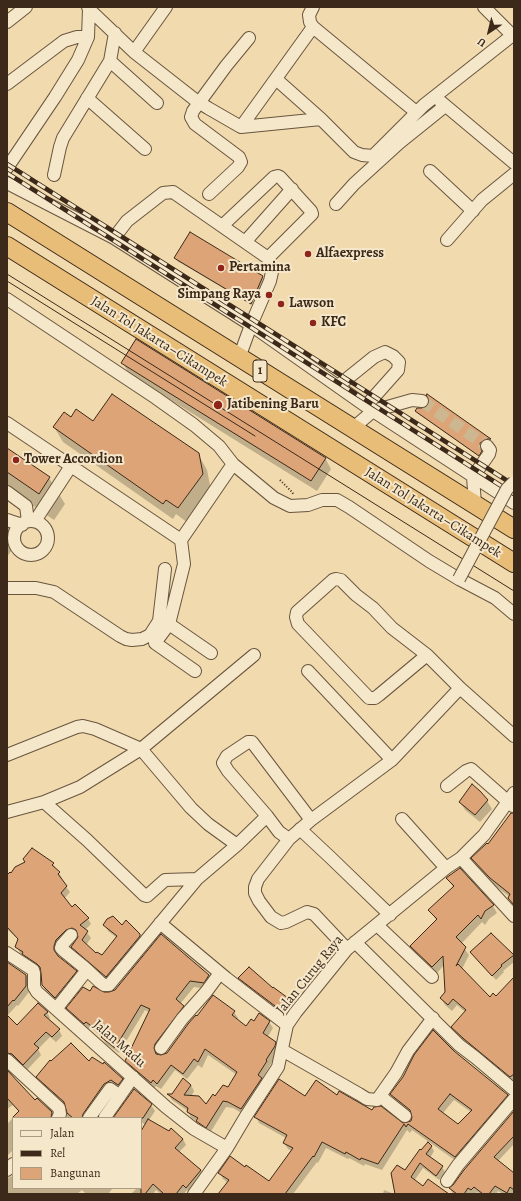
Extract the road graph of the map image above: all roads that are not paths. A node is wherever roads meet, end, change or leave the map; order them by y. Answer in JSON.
{"nodes":[{"id":1,"x":26,"y":7,"type":"edge"},
{"id":2,"x":166,"y":7,"type":"edge"},
{"id":3,"x":313,"y":7,"type":"edge"},
{"id":4,"x":484,"y":7,"type":"edge"},
{"id":5,"x":88,"y":8,"type":"edge"},
{"id":6,"x":7,"y":22,"type":"edge"},
{"id":7,"x":313,"y":28,"type":"junction"},
{"id":8,"x":115,"y":33,"type":"junction"},
{"id":9,"x":513,"y":34,"type":"edge"},
{"id":10,"x":88,"y":37,"type":"junction"},
{"id":11,"x":249,"y":38,"type":"dead end"},
{"id":12,"x":134,"y":52,"type":"junction"},
{"id":13,"x":110,"y":61,"type":"junction"},
{"id":14,"x":276,"y":79,"type":"junction"},
{"id":15,"x":7,"y":84,"type":"edge"},
{"id":16,"x":434,"y":96,"type":"junction"},
{"id":17,"x":88,"y":98,"type":"junction"},
{"id":18,"x":157,"y":103,"type":"dead end"},
{"id":19,"x":199,"y":103,"type":"junction"},
{"id":20,"x":445,"y":106,"type":"junction"},
{"id":21,"x":416,"y":112,"type":"junction"},
{"id":22,"x":321,"y":120,"type":"junction"},
{"id":23,"x":241,"y":127,"type":"junction"},
{"id":24,"x":145,"y":149,"type":"dead end"},
{"id":25,"x":514,"y":163,"type":"edge"},
{"id":26,"x":7,"y":168,"type":"edge"},
{"id":27,"x":430,"y":171,"type":"dead end"},
{"id":28,"x":514,"y":174,"type":"edge"},
{"id":29,"x":54,"y":175,"type":"dead end"},
{"id":30,"x":7,"y":183,"type":"edge"},
{"id":31,"x":292,"y":190,"type":"junction"},
{"id":32,"x":209,"y":194,"type":"dead end"},
{"id":33,"x":336,"y":204,"type":"dead end"},
{"id":34,"x":473,"y":211,"type":"junction"},
{"id":35,"x":7,"y":212,"type":"edge"},
{"id":36,"x":222,"y":226,"type":"junction"},
{"id":37,"x":114,"y":238,"type":"junction"},
{"id":38,"x":447,"y":240,"type":"dead end"},
{"id":39,"x":244,"y":242,"type":"junction"},
{"id":40,"x":7,"y":246,"type":"edge"},
{"id":41,"x":268,"y":258,"type":"junction"},
{"id":42,"x":7,"y":299,"type":"edge"},
{"id":43,"x":251,"y":325,"type":"junction"},
{"id":44,"x":239,"y":358,"type":"junction"},
{"id":45,"x":338,"y":386,"type":"junction"},
{"id":46,"x":422,"y":401,"type":"tunnel mouth"},
{"id":47,"x":369,"y":409,"type":"junction"},
{"id":48,"x":7,"y":423,"type":"edge"},
{"id":49,"x":352,"y":429,"type":"junction"},
{"id":50,"x":487,"y":446,"type":"dead end"},
{"id":51,"x":233,"y":464,"type":"junction"},
{"id":52,"x":74,"y":468,"type":"junction"},
{"id":53,"x":473,"y":477,"type":"junction"},
{"id":54,"x":514,"y":482,"type":"edge"},
{"id":55,"x":7,"y":492,"type":"edge"},
{"id":56,"x":514,"y":503,"type":"edge"},
{"id":57,"x":475,"y":504,"type":"junction"},
{"id":58,"x":7,"y":520,"type":"edge"},
{"id":59,"x":32,"y":523,"type":"junction"},
{"id":60,"x":514,"y":529,"type":"edge"},
{"id":61,"x":181,"y":540,"type":"junction"},
{"id":62,"x":514,"y":564,"type":"edge"},
{"id":63,"x":165,"y":569,"type":"dead end"},
{"id":64,"x":459,"y":579,"type":"junction"},
{"id":65,"x":7,"y":588,"type":"edge"},
{"id":66,"x":514,"y":614,"type":"edge"},
{"id":67,"x":169,"y":624,"type":"junction"},
{"id":68,"x":211,"y":653,"type":"dead end"},
{"id":69,"x":254,"y":655,"type":"dead end"},
{"id":70,"x":427,"y":655,"type":"junction"},
{"id":71,"x":195,"y":671,"type":"dead end"},
{"id":72,"x":308,"y":671,"type":"dead end"},
{"id":73,"x":460,"y":688,"type":"junction"},
{"id":74,"x":514,"y":736,"type":"edge"},
{"id":75,"x":142,"y":749,"type":"junction"},
{"id":76,"x":7,"y":755,"type":"edge"},
{"id":77,"x":392,"y":760,"type":"junction"},
{"id":78,"x":447,"y":786,"type":"dead end"},
{"id":79,"x":512,"y":800,"type":"edge"},
{"id":80,"x":44,"y":802,"type":"junction"},
{"id":81,"x":7,"y":812,"type":"edge"},
{"id":82,"x":267,"y":816,"type":"junction"},
{"id":83,"x":402,"y":819,"type":"dead end"},
{"id":84,"x":311,"y":820,"type":"junction"},
{"id":85,"x":300,"y":829,"type":"junction"},
{"id":86,"x":289,"y":839,"type":"junction"},
{"id":87,"x":237,"y":845,"type":"junction"},
{"id":88,"x":461,"y":858,"type":"junction"},
{"id":89,"x":446,"y":868,"type":"junction"},
{"id":90,"x":198,"y":879,"type":"junction"},
{"id":91,"x":390,"y":915,"type":"junction"},
{"id":92,"x":514,"y":916,"type":"edge"},
{"id":93,"x":160,"y":923,"type":"junction"},
{"id":94,"x":377,"y":925,"type":"junction"},
{"id":95,"x":71,"y":935,"type":"dead end"},
{"id":96,"x":351,"y":946,"type":"junction"},
{"id":97,"x":7,"y":953,"type":"edge"},
{"id":98,"x":87,"y":970,"type":"junction"},
{"id":99,"x":220,"y":973,"type":"junction"},
{"id":100,"x":432,"y":977,"type":"dead end"},
{"id":101,"x":56,"y":1009,"type":"junction"},
{"id":102,"x":433,"y":1018,"type":"junction"},
{"id":103,"x":287,"y":1025,"type":"junction"},
{"id":104,"x":161,"y":1048,"type":"dead end"},
{"id":105,"x":282,"y":1050,"type":"junction"},
{"id":106,"x":7,"y":1060,"type":"edge"},
{"id":107,"x":133,"y":1077,"type":"junction"},
{"id":108,"x":514,"y":1090,"type":"edge"},
{"id":109,"x":120,"y":1096,"type":"junction"},
{"id":110,"x":380,"y":1096,"type":"junction"},
{"id":111,"x":514,"y":1099,"type":"edge"},
{"id":112,"x":405,"y":1116,"type":"dead end"},
{"id":113,"x":60,"y":1117,"type":"edge"},
{"id":114,"x":90,"y":1117,"type":"edge"},
{"id":115,"x":105,"y":1117,"type":"dead end"},
{"id":116,"x":227,"y":1148,"type":"junction"},
{"id":117,"x":447,"y":1181,"type":"dead end"},
{"id":118,"x":194,"y":1194,"type":"edge"}],
"edges":[{"from":1,"to":6,"type":"street"},
{"from":2,"to":12,"type":"street"},
{"from":3,"to":7,"type":"street"},
{"from":4,"to":9,"type":"street"},
{"from":5,"to":8,"type":"street"},
{"from":5,"to":10,"type":"street"},
{"from":7,"to":14,"type":"street"},
{"from":7,"to":21,"type":"street"},
{"from":8,"to":12,"type":"street"},
{"from":8,"to":13,"type":"street"},
{"from":9,"to":16,"type":"street"},
{"from":10,"to":15,"type":"street"},
{"from":10,"to":26,"type":"street"},
{"from":11,"to":19,"type":"street"},
{"from":12,"to":19,"type":"street"},
{"from":13,"to":17,"type":"street"},
{"from":13,"to":18,"type":"street"},
{"from":14,"to":22,"type":"street"},
{"from":14,"to":23,"type":"street"},
{"from":16,"to":20,"type":"street"},
{"from":16,"to":21,"type":"street"},
{"from":17,"to":24,"type":"street"},
{"from":17,"to":29,"type":"street"},
{"from":19,"to":23,"type":"street"},
{"from":19,"to":32,"type":"street"},
{"from":20,"to":25,"type":"street"},
{"from":20,"to":33,"type":"street"},
{"from":21,"to":22,"type":"street"},
{"from":22,"to":23,"type":"street"},
{"from":27,"to":34,"type":"street"},
{"from":28,"to":34,"type":"street"},
{"from":30,"to":37,"type":"street"},
{"from":31,"to":36,"type":"street"},
{"from":31,"to":39,"type":"street"},
{"from":31,"to":41,"type":"street"},
{"from":34,"to":38,"type":"street"},
{"from":35,"to":44,"type":"highway","name":"Jalan Tol Jakarta–Cikampek","number":"1"},
{"from":36,"to":37,"type":"street"},
{"from":36,"to":39,"type":"street"},
{"from":37,"to":43,"type":"street"},
{"from":39,"to":41,"type":"street"},
{"from":40,"to":62,"type":"highway","name":"Jalan Tol Jakarta–Cikampek","number":"1"},
{"from":41,"to":43,"type":"street"},
{"from":42,"to":51,"type":"street"},
{"from":43,"to":44,"type":"street"},
{"from":43,"to":45,"type":"street"},
{"from":44,"to":49,"type":"highway","name":"Jalan Tol Jakarta–Cikampek","number":"1"},
{"from":45,"to":47,"type":"street"},
{"from":45,"to":47,"type":"street"},
{"from":46,"to":47,"type":"street"},
{"from":47,"to":49,"type":"street"},
{"from":47,"to":53,"type":"street"},
{"from":48,"to":52,"type":"street"},
{"from":49,"to":57,"type":"highway","name":"Jalan Tol Jakarta–Cikampek","number":"1"},
{"from":50,"to":53,"type":"street"},
{"from":51,"to":61,"type":"street"},
{"from":51,"to":64,"type":"street"},
{"from":52,"to":59,"type":"street"},
{"from":52,"to":61,"type":"street"},
{"from":53,"to":56,"type":"street"},
{"from":53,"to":57,"type":"street"},
{"from":54,"to":64,"type":"street","bridge":true},
{"from":55,"to":59,"type":"street"},
{"from":57,"to":60,"type":"highway","name":"Jalan Tol Jakarta–Cikampek","number":"1"},
{"from":58,"to":59,"type":"street"},
{"from":61,"to":67,"type":"street"},
{"from":63,"to":65,"type":"street"},
{"from":64,"to":66,"type":"street"},
{"from":67,"to":68,"type":"street"},
{"from":67,"to":71,"type":"street"},
{"from":69,"to":75,"type":"street"},
{"from":70,"to":70,"type":"street"},
{"from":70,"to":73,"type":"street"},
{"from":72,"to":77,"type":"street"},
{"from":73,"to":74,"type":"street"},
{"from":73,"to":77,"type":"street"},
{"from":75,"to":76,"type":"street"},
{"from":75,"to":80,"type":"street"},
{"from":75,"to":87,"type":"street"},
{"from":77,"to":84,"type":"street"},
{"from":78,"to":79,"type":"street"},
{"from":79,"to":88,"type":"street","name":"Jalan Curug Raya"},
{"from":80,"to":81,"type":"street"},
{"from":80,"to":90,"type":"street"},
{"from":82,"to":84,"type":"street"},
{"from":82,"to":86,"type":"street"},
{"from":82,"to":87,"type":"street"},
{"from":83,"to":89,"type":"street"},
{"from":84,"to":85,"type":"street"},
{"from":85,"to":86,"type":"street"},
{"from":85,"to":91,"type":"street"},
{"from":86,"to":96,"type":"street"},
{"from":87,"to":90,"type":"street"},
{"from":88,"to":89,"type":"street","name":"Jalan Curug Raya"},
{"from":88,"to":92,"type":"street"},
{"from":89,"to":91,"type":"street","name":"Jalan Curug Raya"},
{"from":90,"to":93,"type":"street"},
{"from":91,"to":94,"type":"street","name":"Jalan Curug Raya"},
{"from":93,"to":98,"type":"street"},
{"from":93,"to":99,"type":"street"},
{"from":94,"to":96,"type":"street","name":"Jalan Curug Raya"},
{"from":94,"to":100,"type":"street"},
{"from":95,"to":98,"type":"street"},
{"from":96,"to":102,"type":"street"},
{"from":96,"to":103,"type":"street","name":"Jalan Curug Raya"},
{"from":97,"to":101,"type":"street","name":"Jalan Madu"},
{"from":98,"to":101,"type":"street"},
{"from":99,"to":103,"type":"street"},
{"from":99,"to":104,"type":"street"},
{"from":101,"to":107,"type":"street","name":"Jalan Madu"},
{"from":102,"to":108,"type":"street"},
{"from":102,"to":110,"type":"street"},
{"from":103,"to":105,"type":"street","name":"Jalan Curug Raya"},
{"from":105,"to":110,"type":"street"},
{"from":105,"to":116,"type":"street","name":"Jalan Curug Raya"},
{"from":106,"to":113,"type":"street"},
{"from":107,"to":109,"type":"street"},
{"from":107,"to":116,"type":"street","name":"Jalan Madu"},
{"from":109,"to":114,"type":"street"},
{"from":109,"to":115,"type":"street"},
{"from":110,"to":112,"type":"street"},
{"from":111,"to":117,"type":"street"},
{"from":116,"to":118,"type":"street","name":"Jalan Curug Raya"}]}
